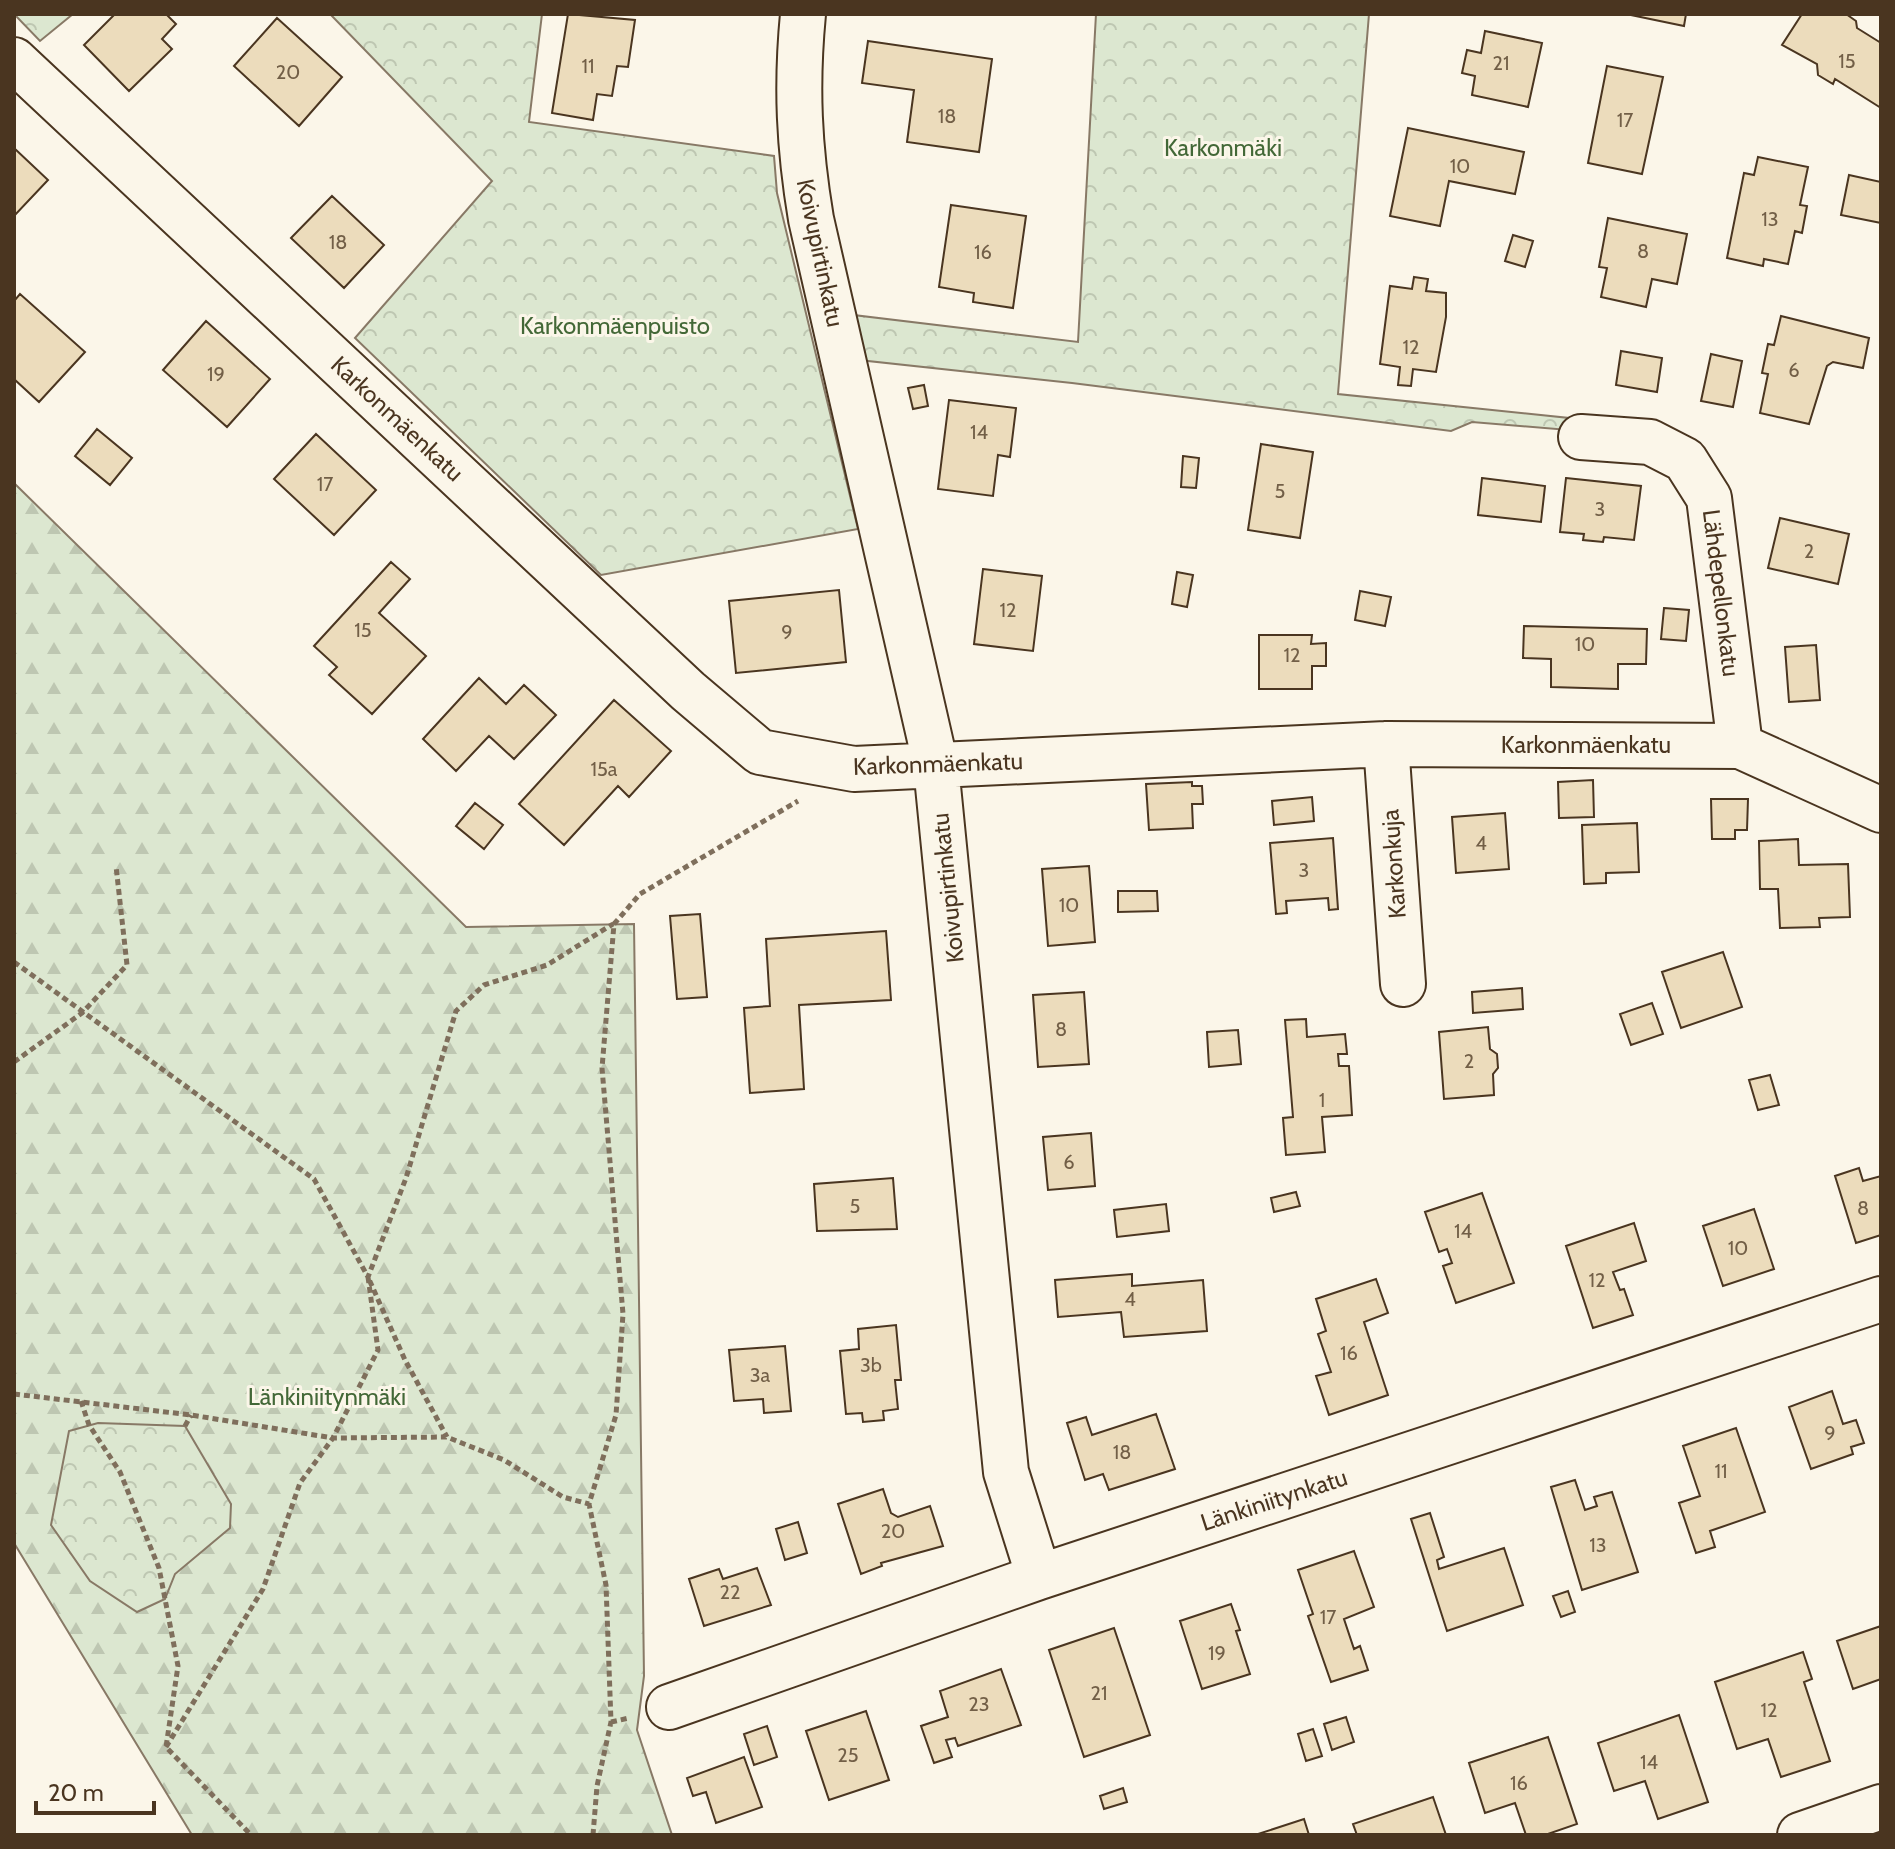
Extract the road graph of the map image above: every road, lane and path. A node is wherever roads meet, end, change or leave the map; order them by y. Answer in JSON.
{"nodes":[{"id":1,"x":803,"y":14,"type":"edge"},
{"id":2,"x":14,"y":60,"type":"edge"},
{"id":3,"x":1581,"y":437,"type":"dead end"},
{"id":4,"x":1386,"y":744,"type":"junction"},
{"id":5,"x":1740,"y":746,"type":"junction"},
{"id":6,"x":936,"y":766,"type":"junction"},
{"id":7,"x":799,"y":800,"type":"dead end"},
{"id":8,"x":1881,"y":810,"type":"edge"},
{"id":9,"x":116,"y":866,"type":"dead end"},
{"id":10,"x":614,"y":924,"type":"junction"},
{"id":11,"x":14,"y":962,"type":"edge"},
{"id":12,"x":1403,"y":984,"type":"dead end"},
{"id":13,"x":82,"y":1013,"type":"junction"},
{"id":14,"x":14,"y":1062,"type":"edge"},
{"id":15,"x":368,"y":1277,"type":"junction"},
{"id":16,"x":1881,"y":1299,"type":"edge"},
{"id":17,"x":14,"y":1394,"type":"edge"},
{"id":18,"x":81,"y":1401,"type":"junction"},
{"id":19,"x":191,"y":1415,"type":"junction"},
{"id":20,"x":185,"y":1426,"type":"dead end"},
{"id":21,"x":447,"y":1437,"type":"junction"},
{"id":22,"x":333,"y":1438,"type":"junction"},
{"id":23,"x":589,"y":1504,"type":"junction"},
{"id":24,"x":1039,"y":1577,"type":"junction"},
{"id":25,"x":669,"y":1707,"type":"dead end"},
{"id":26,"x":166,"y":1747,"type":"junction"},
{"id":27,"x":1881,"y":1807,"type":"edge"},
{"id":28,"x":251,"y":1835,"type":"edge"},
{"id":29,"x":593,"y":1835,"type":"edge"},
{"id":30,"x":1800,"y":1835,"type":"edge"}],
"edges":[{"from":1,"to":6,"type":"street","name":"Koivupirtinkatu"},
{"from":2,"to":6,"type":"street","name":"Karkonmäenkatu"},
{"from":3,"to":5,"type":"street","name":"Lähdepellonkatu"},
{"from":4,"to":5,"type":"street","name":"Karkonmäenkatu"},
{"from":4,"to":6,"type":"street","name":"Karkonmäenkatu"},
{"from":4,"to":12,"type":"street","name":"Karkonkuja"},
{"from":5,"to":8,"type":"street","name":"Karkonmäenkatu"},
{"from":6,"to":24,"type":"street","name":"Koivupirtinkatu"},
{"from":7,"to":10,"type":"path"},
{"from":9,"to":13,"type":"path"},
{"from":10,"to":15,"type":"path"},
{"from":10,"to":23,"type":"path"},
{"from":11,"to":13,"type":"path"},
{"from":13,"to":14,"type":"path"},
{"from":13,"to":15,"type":"path"},
{"from":15,"to":21,"type":"path"},
{"from":15,"to":22,"type":"path"},
{"from":16,"to":24,"type":"street","name":"Länkiniitynkatu"},
{"from":17,"to":18,"type":"path"},
{"from":18,"to":19,"type":"path"},
{"from":18,"to":26,"type":"path"},
{"from":19,"to":20,"type":"path"},
{"from":19,"to":22,"type":"path"},
{"from":21,"to":22,"type":"path"},
{"from":21,"to":23,"type":"path"},
{"from":22,"to":26,"type":"path"},
{"from":23,"to":29,"type":"path"},
{"from":24,"to":25,"type":"street","name":"Länkiniitynkatu"},
{"from":26,"to":28,"type":"path"},
{"from":27,"to":30,"type":"street"}]}
